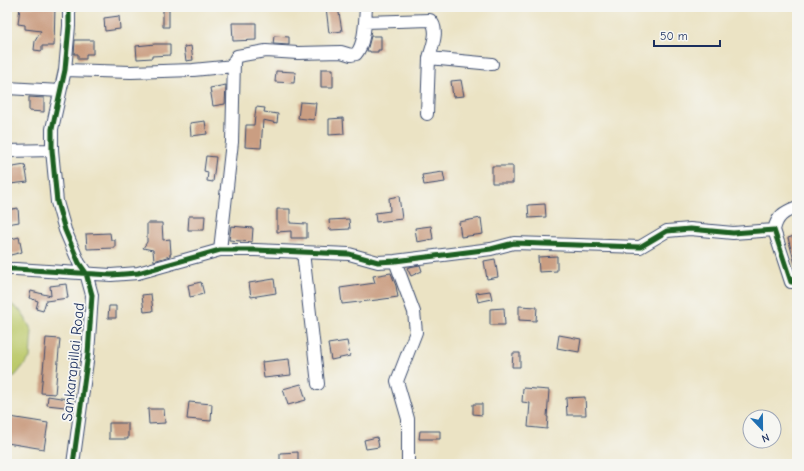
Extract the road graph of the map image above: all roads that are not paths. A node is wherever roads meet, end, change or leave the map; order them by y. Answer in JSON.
{"nodes":[{"id":1,"x":69,"y":7,"type":"edge"},
{"id":2,"x":366,"y":7,"type":"edge"},
{"id":3,"x":365,"y":22,"type":"junction"},
{"id":4,"x":429,"y":58,"type":"junction"},
{"id":5,"x":492,"y":64,"type":"dead end"},
{"id":6,"x":234,"y":66,"type":"junction"},
{"id":7,"x":65,"y":70,"type":"junction"},
{"id":8,"x":7,"y":88,"type":"edge"},
{"id":9,"x":60,"y":91,"type":"junction"},
{"id":10,"x":427,"y":114,"type":"dead end"},
{"id":11,"x":52,"y":150,"type":"junction"},
{"id":12,"x":7,"y":151,"type":"edge"},
{"id":13,"x":797,"y":207,"type":"edge"},
{"id":14,"x":774,"y":230,"type":"junction"},
{"id":15,"x":220,"y":250,"type":"junction"},
{"id":16,"x":303,"y":252,"type":"junction"},
{"id":17,"x":395,"y":261,"type":"junction"},
{"id":18,"x":7,"y":269,"type":"edge"},
{"id":19,"x":86,"y":273,"type":"junction"},
{"id":20,"x":797,"y":282,"type":"edge"},
{"id":21,"x":318,"y":384,"type":"dead end"},
{"id":22,"x":73,"y":464,"type":"edge"},
{"id":23,"x":408,"y":464,"type":"edge"}],
"edges":[{"from":1,"to":7,"type":"street","name":"Sankarapillai Road"},
{"from":2,"to":3,"type":"street"},
{"from":3,"to":4,"type":"street"},
{"from":3,"to":6,"type":"street"},
{"from":4,"to":5,"type":"street"},
{"from":4,"to":10,"type":"street"},
{"from":6,"to":7,"type":"street"},
{"from":6,"to":15,"type":"street"},
{"from":7,"to":9,"type":"street","name":"Sankarapillai Road"},
{"from":8,"to":9,"type":"street"},
{"from":9,"to":11,"type":"street","name":"Sankarapillai Road"},
{"from":11,"to":12,"type":"street"},
{"from":11,"to":19,"type":"street","name":"Sankarapillai Road"},
{"from":13,"to":14,"type":"street"},
{"from":14,"to":17,"type":"street"},
{"from":14,"to":20,"type":"street"},
{"from":15,"to":16,"type":"street"},
{"from":15,"to":19,"type":"street"},
{"from":16,"to":17,"type":"street"},
{"from":16,"to":21,"type":"street"},
{"from":17,"to":23,"type":"street"},
{"from":18,"to":19,"type":"street"},
{"from":19,"to":22,"type":"street","name":"Sankarapillai Road"}]}
